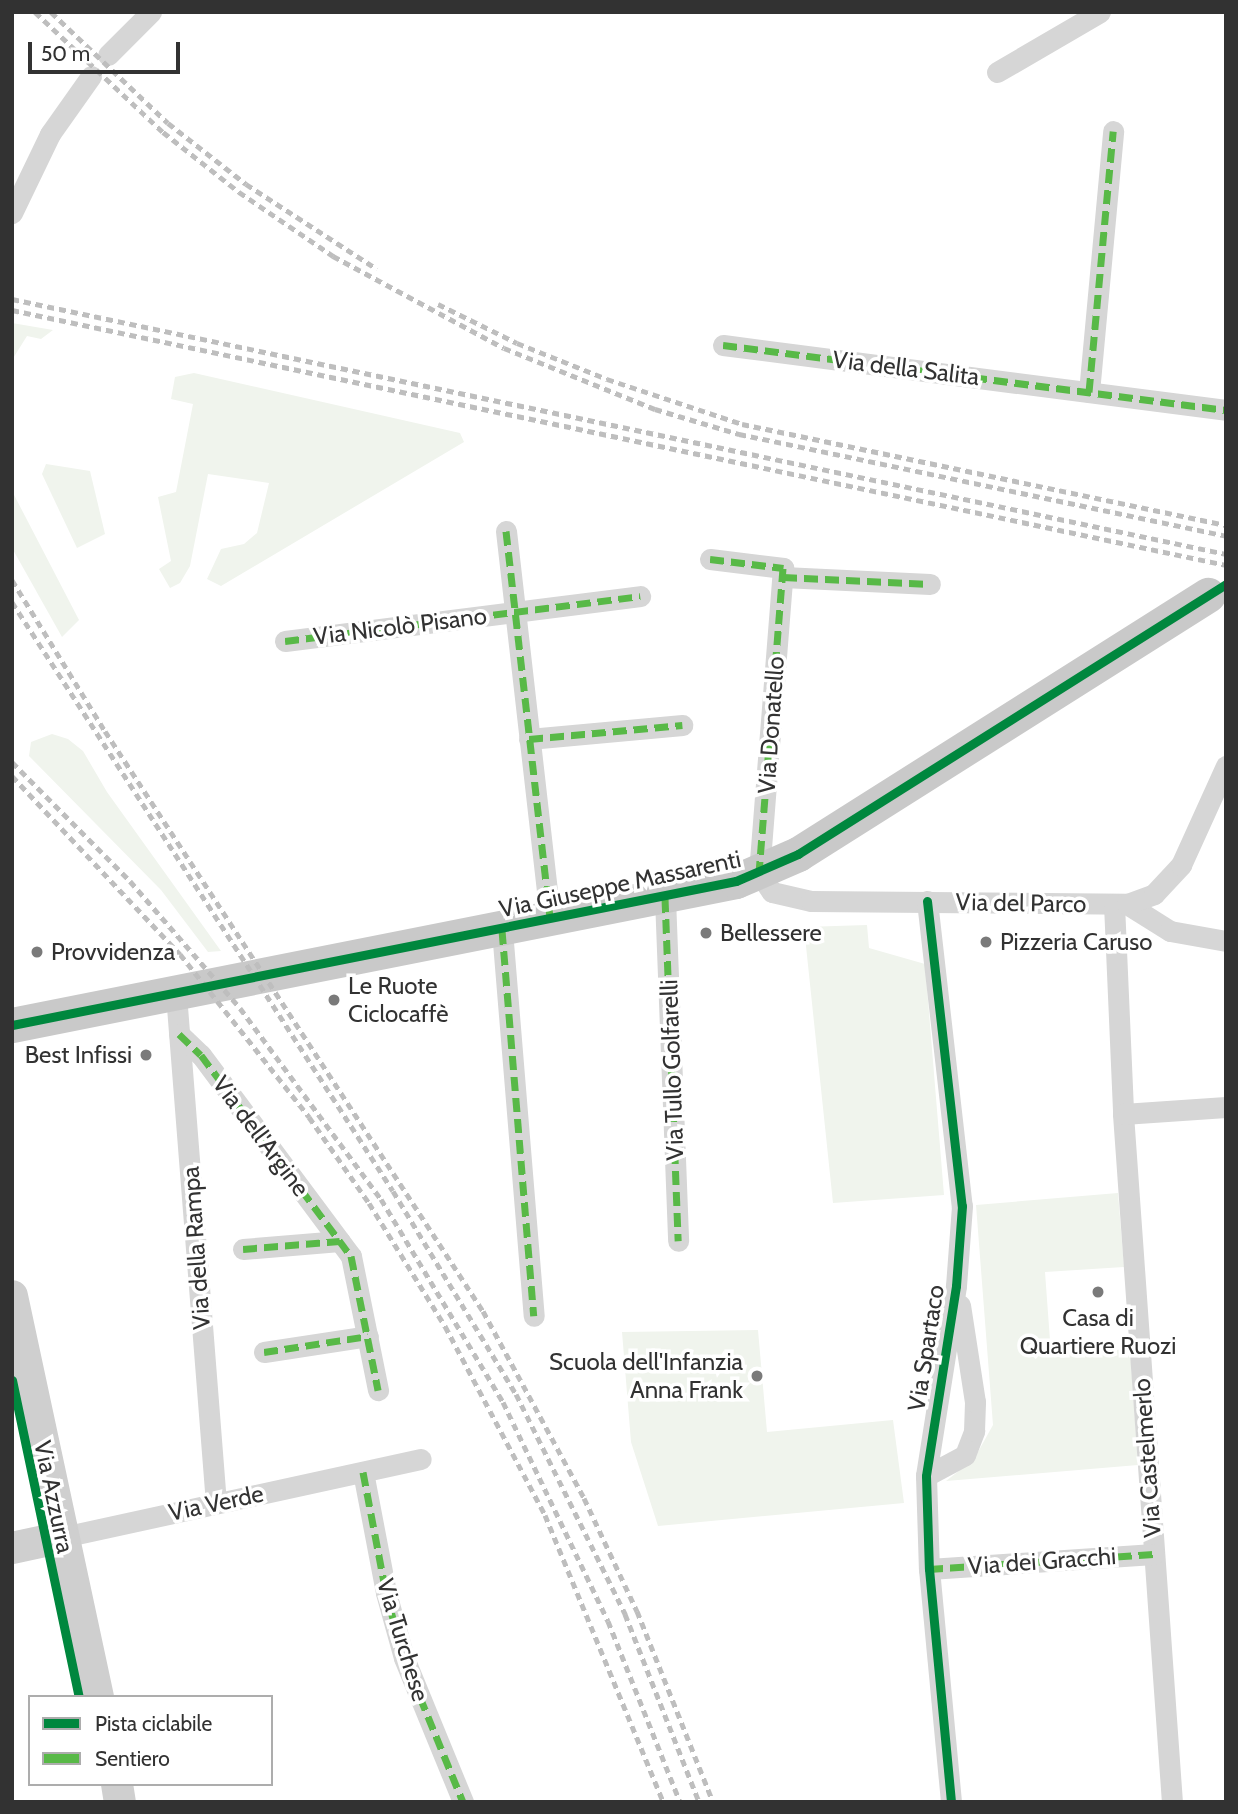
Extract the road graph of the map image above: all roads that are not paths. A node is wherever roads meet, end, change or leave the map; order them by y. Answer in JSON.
{"nodes":[{"id":1,"x":151,"y":12,"type":"edge"},
{"id":2,"x":1100,"y":12,"type":"edge"},
{"id":3,"x":108,"y":55,"type":"dead end"},
{"id":4,"x":997,"y":72,"type":"dead end"},
{"id":5,"x":91,"y":76,"type":"dead end"},
{"id":6,"x":1113,"y":131,"type":"dead end"},
{"id":7,"x":12,"y":213,"type":"edge"},
{"id":8,"x":723,"y":345,"type":"dead end"},
{"id":9,"x":1089,"y":392,"type":"junction"},
{"id":10,"x":1226,"y":410,"type":"edge"},
{"id":11,"x":506,"y":531,"type":"dead end"},
{"id":12,"x":710,"y":559,"type":"dead end"},
{"id":13,"x":783,"y":577,"type":"junction"},
{"id":14,"x":930,"y":584,"type":"dead end"},
{"id":15,"x":1208,"y":595,"type":"dead end"},
{"id":16,"x":640,"y":596,"type":"dead end"},
{"id":17,"x":515,"y":612,"type":"junction"},
{"id":18,"x":285,"y":641,"type":"dead end"},
{"id":19,"x":682,"y":725,"type":"dead end"},
{"id":20,"x":529,"y":739,"type":"junction"},
{"id":21,"x":1226,"y":766,"type":"edge"},
{"id":22,"x":759,"y":873,"type":"junction"},
{"id":23,"x":665,"y":898,"type":"junction"},
{"id":24,"x":927,"y":901,"type":"junction"},
{"id":25,"x":1121,"y":904,"type":"junction"},
{"id":26,"x":551,"y":919,"type":"junction"},
{"id":27,"x":502,"y":930,"type":"junction"},
{"id":28,"x":1226,"y":941,"type":"edge"},
{"id":29,"x":176,"y":994,"type":"junction"},
{"id":30,"x":12,"y":1025,"type":"edge"},
{"id":31,"x":180,"y":1034,"type":"junction"},
{"id":32,"x":1226,"y":1107,"type":"edge"},
{"id":33,"x":1123,"y":1114,"type":"junction"},
{"id":34,"x":340,"y":1241,"type":"junction"},
{"id":35,"x":678,"y":1241,"type":"dead end"},
{"id":36,"x":243,"y":1250,"type":"dead end"},
{"id":37,"x":956,"y":1286,"type":"junction"},
{"id":38,"x":12,"y":1296,"type":"edge"},
{"id":39,"x":534,"y":1316,"type":"dead end"},
{"id":40,"x":369,"y":1336,"type":"junction"},
{"id":41,"x":264,"y":1352,"type":"dead end"},
{"id":42,"x":378,"y":1390,"type":"dead end"},
{"id":43,"x":421,"y":1459,"type":"dead end"},
{"id":44,"x":363,"y":1472,"type":"junction"},
{"id":45,"x":926,"y":1476,"type":"junction"},
{"id":46,"x":216,"y":1503,"type":"junction"},
{"id":47,"x":63,"y":1537,"type":"junction"},
{"id":48,"x":12,"y":1548,"type":"edge"},
{"id":49,"x":1154,"y":1554,"type":"junction"},
{"id":50,"x":929,"y":1569,"type":"junction"},
{"id":51,"x":97,"y":1695,"type":"edge"},
{"id":52,"x":463,"y":1802,"type":"edge"},
{"id":53,"x":951,"y":1802,"type":"edge"},
{"id":54,"x":1172,"y":1802,"type":"edge"}],
"edges":[{"from":1,"to":3,"type":"street"},
{"from":2,"to":4,"type":"street"},
{"from":5,"to":7,"type":"street"},
{"from":6,"to":9,"type":"street"},
{"from":8,"to":9,"type":"street","name":"Via della Salita"},
{"from":9,"to":10,"type":"street","name":"Via della Salita"},
{"from":11,"to":17,"type":"street","name":"Via Nicolò Pisano"},
{"from":12,"to":13,"type":"street"},
{"from":13,"to":14,"type":"street"},
{"from":13,"to":22,"type":"street","name":"Via Donatello"},
{"from":15,"to":22,"type":"main road","name":"Via Giuseppe Massarenti"},
{"from":16,"to":17,"type":"street","name":"Via Nicolò Pisano"},
{"from":17,"to":18,"type":"street","name":"Via Nicolò Pisano"},
{"from":17,"to":20,"type":"street","name":"Via Nicolò Pisano"},
{"from":19,"to":20,"type":"street"},
{"from":20,"to":26,"type":"street","name":"Via Nicolò Pisano"},
{"from":21,"to":25,"type":"street","name":"Via del Parco"},
{"from":22,"to":23,"type":"main road","name":"Via Giuseppe Massarenti"},
{"from":22,"to":24,"type":"street","name":"Via del Parco"},
{"from":23,"to":26,"type":"main road","name":"Via Giuseppe Massarenti"},
{"from":23,"to":35,"type":"street","name":"Via Tullo Golfarelli"},
{"from":24,"to":25,"type":"street","name":"Via del Parco"},
{"from":24,"to":37,"type":"street","name":"Via Spartaco"},
{"from":25,"to":28,"type":"street"},
{"from":25,"to":33,"type":"street","name":"Via Castelmerlo"},
{"from":26,"to":27,"type":"main road","name":"Via Giuseppe Massarenti"},
{"from":27,"to":29,"type":"main road","name":"Via Giuseppe Massarenti"},
{"from":27,"to":39,"type":"street","name":"Via Giuseppe Massarenti"},
{"from":29,"to":30,"type":"main road","name":"Via Giuseppe Massarenti"},
{"from":29,"to":31,"type":"street","name":"Via della Rampa"},
{"from":31,"to":34,"type":"street","name":"Via dell'Argine"},
{"from":31,"to":46,"type":"street","name":"Via della Rampa"},
{"from":32,"to":33,"type":"street"},
{"from":33,"to":49,"type":"street","name":"Via Castelmerlo"},
{"from":34,"to":36,"type":"street"},
{"from":34,"to":40,"type":"street","name":"Via dell'Argine"},
{"from":37,"to":45,"type":"street","name":"Via Spartaco"},
{"from":37,"to":45,"type":"street","name":"Via Spartaco"},
{"from":38,"to":47,"type":"main road","name":"Via Azzurra"},
{"from":40,"to":41,"type":"street"},
{"from":40,"to":42,"type":"street","name":"Via dell'Argine"},
{"from":43,"to":44,"type":"street","name":"Via Verde"},
{"from":44,"to":46,"type":"street","name":"Via Verde"},
{"from":44,"to":52,"type":"street","name":"Via Turchese"},
{"from":45,"to":50,"type":"street","name":"Via Spartaco"},
{"from":46,"to":47,"type":"street","name":"Via Verde"},
{"from":47,"to":48,"type":"main road","name":"Via Verde"},
{"from":47,"to":51,"type":"main road","name":"Via Azzurra"},
{"from":49,"to":50,"type":"street","name":"Via dei Gracchi"},
{"from":49,"to":54,"type":"street","name":"Via Castelmerlo"},
{"from":50,"to":53,"type":"street","name":"Via Spartaco"}]}
